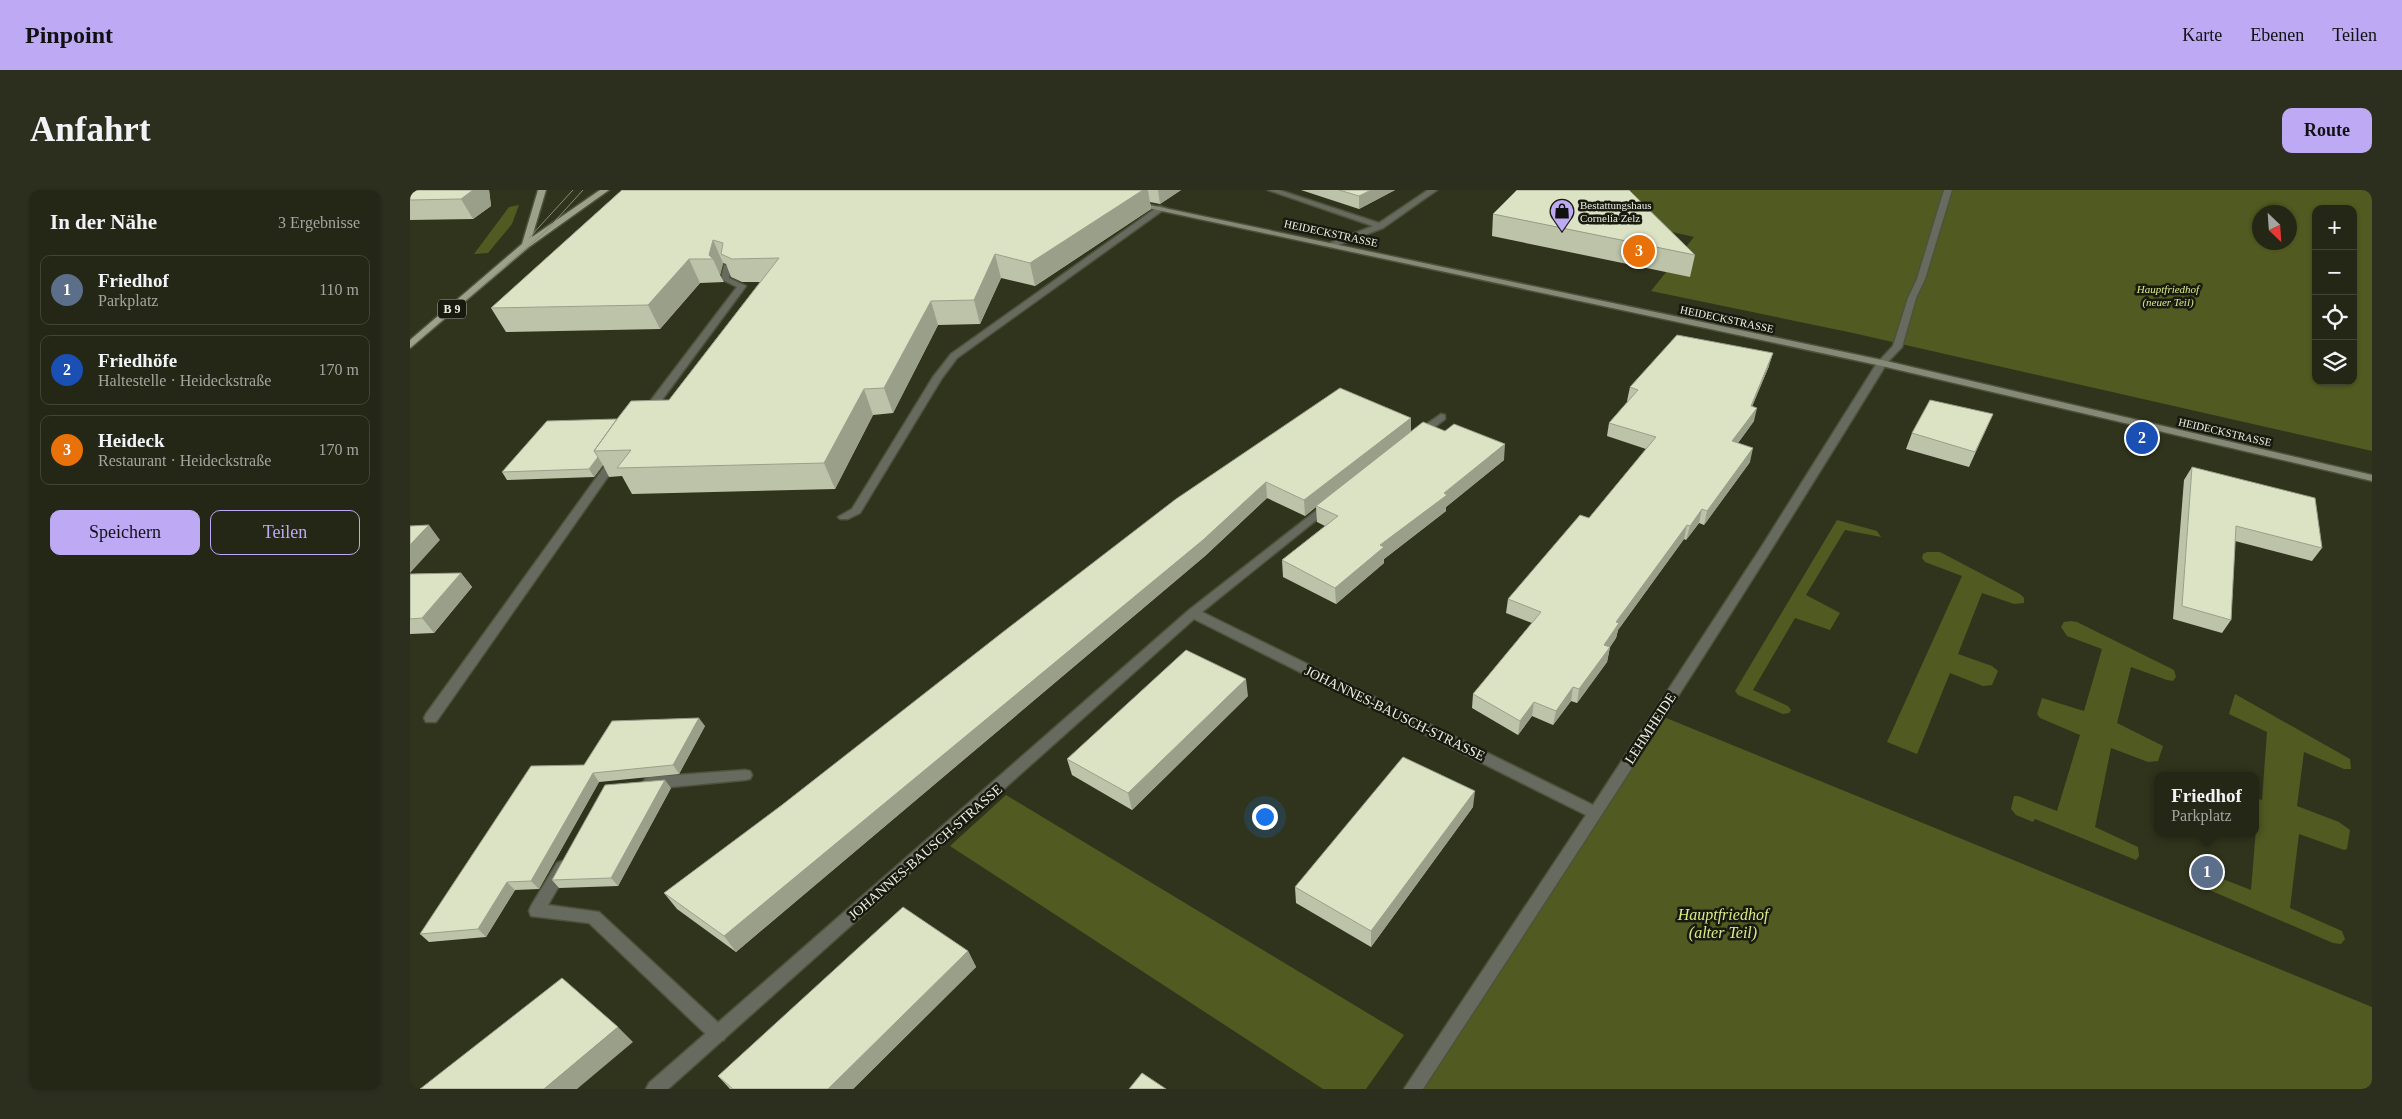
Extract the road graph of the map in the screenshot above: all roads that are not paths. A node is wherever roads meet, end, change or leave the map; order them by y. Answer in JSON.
{"nodes":[{"id":1,"x":542,"y":190,"type":"edge"},
{"id":2,"x":605,"y":190,"type":"edge"},
{"id":3,"x":1272,"y":190,"type":"edge"},
{"id":4,"x":1433,"y":190,"type":"edge"},
{"id":5,"x":1948,"y":190,"type":"edge"},
{"id":6,"x":1124,"y":200,"type":"edge"},
{"id":7,"x":1162,"y":208,"type":"junction"},
{"id":8,"x":1380,"y":226,"type":"junction"},
{"id":9,"x":526,"y":245,"type":"junction"},
{"id":10,"x":1333,"y":245,"type":"junction"},
{"id":11,"x":727,"y":267,"type":"edge"},
{"id":12,"x":410,"y":345,"type":"edge"},
{"id":13,"x":1882,"y":364,"type":"junction"},
{"id":14,"x":1440,"y":417,"type":"dead end"},
{"id":15,"x":640,"y":422,"type":"edge"},
{"id":16,"x":1410,"y":442,"type":"edge"},
{"id":17,"x":623,"y":446,"type":"edge"},
{"id":18,"x":2372,"y":478,"type":"edge"},
{"id":19,"x":1340,"y":497,"type":"edge"},
{"id":20,"x":844,"y":517,"type":"dead end"},
{"id":21,"x":1193,"y":613,"type":"junction"},
{"id":22,"x":431,"y":718,"type":"dead end"},
{"id":23,"x":746,"y":775,"type":"dead end"},
{"id":24,"x":636,"y":785,"type":"edge"},
{"id":25,"x":1596,"y":813,"type":"junction"},
{"id":26,"x":569,"y":853,"type":"edge"},
{"id":27,"x":718,"y":1034,"type":"junction"},
{"id":28,"x":655,"y":1089,"type":"edge"},
{"id":29,"x":1413,"y":1089,"type":"edge"}],
"edges":[{"from":1,"to":9,"type":"main road"},
{"from":2,"to":9,"type":"main road","number":"B 9"},
{"from":3,"to":8,"type":"street"},
{"from":4,"to":8,"type":"street"},
{"from":5,"to":13,"type":"street","name":"LEHMHEIDE"},
{"from":6,"to":7,"type":"street","name":"HEIDECKSTRASSE"},
{"from":7,"to":10,"type":"street","name":"HEIDECKSTRASSE"},
{"from":7,"to":20,"type":"street"},
{"from":8,"to":10,"type":"street"},
{"from":9,"to":12,"type":"main road","number":"B 9"},
{"from":10,"to":13,"type":"street","name":"HEIDECKSTRASSE"},
{"from":11,"to":15,"type":"street"},
{"from":13,"to":18,"type":"street","name":"HEIDECKSTRASSE"},
{"from":13,"to":25,"type":"street","name":"LEHMHEIDE"},
{"from":14,"to":16,"type":"street"},
{"from":17,"to":22,"type":"street"},
{"from":19,"to":21,"type":"street","name":"JOHANNES-BAUSCH-STRASSE"},
{"from":21,"to":25,"type":"street","name":"JOHANNES-BAUSCH-STRASSE"},
{"from":21,"to":27,"type":"street","name":"JOHANNES-BAUSCH-STRASSE"},
{"from":23,"to":24,"type":"street"},
{"from":25,"to":29,"type":"street","name":"LEHMHEIDE"},
{"from":26,"to":27,"type":"street"},
{"from":27,"to":28,"type":"street","name":"JOHANNES-BAUSCH-STRASSE"}]}
